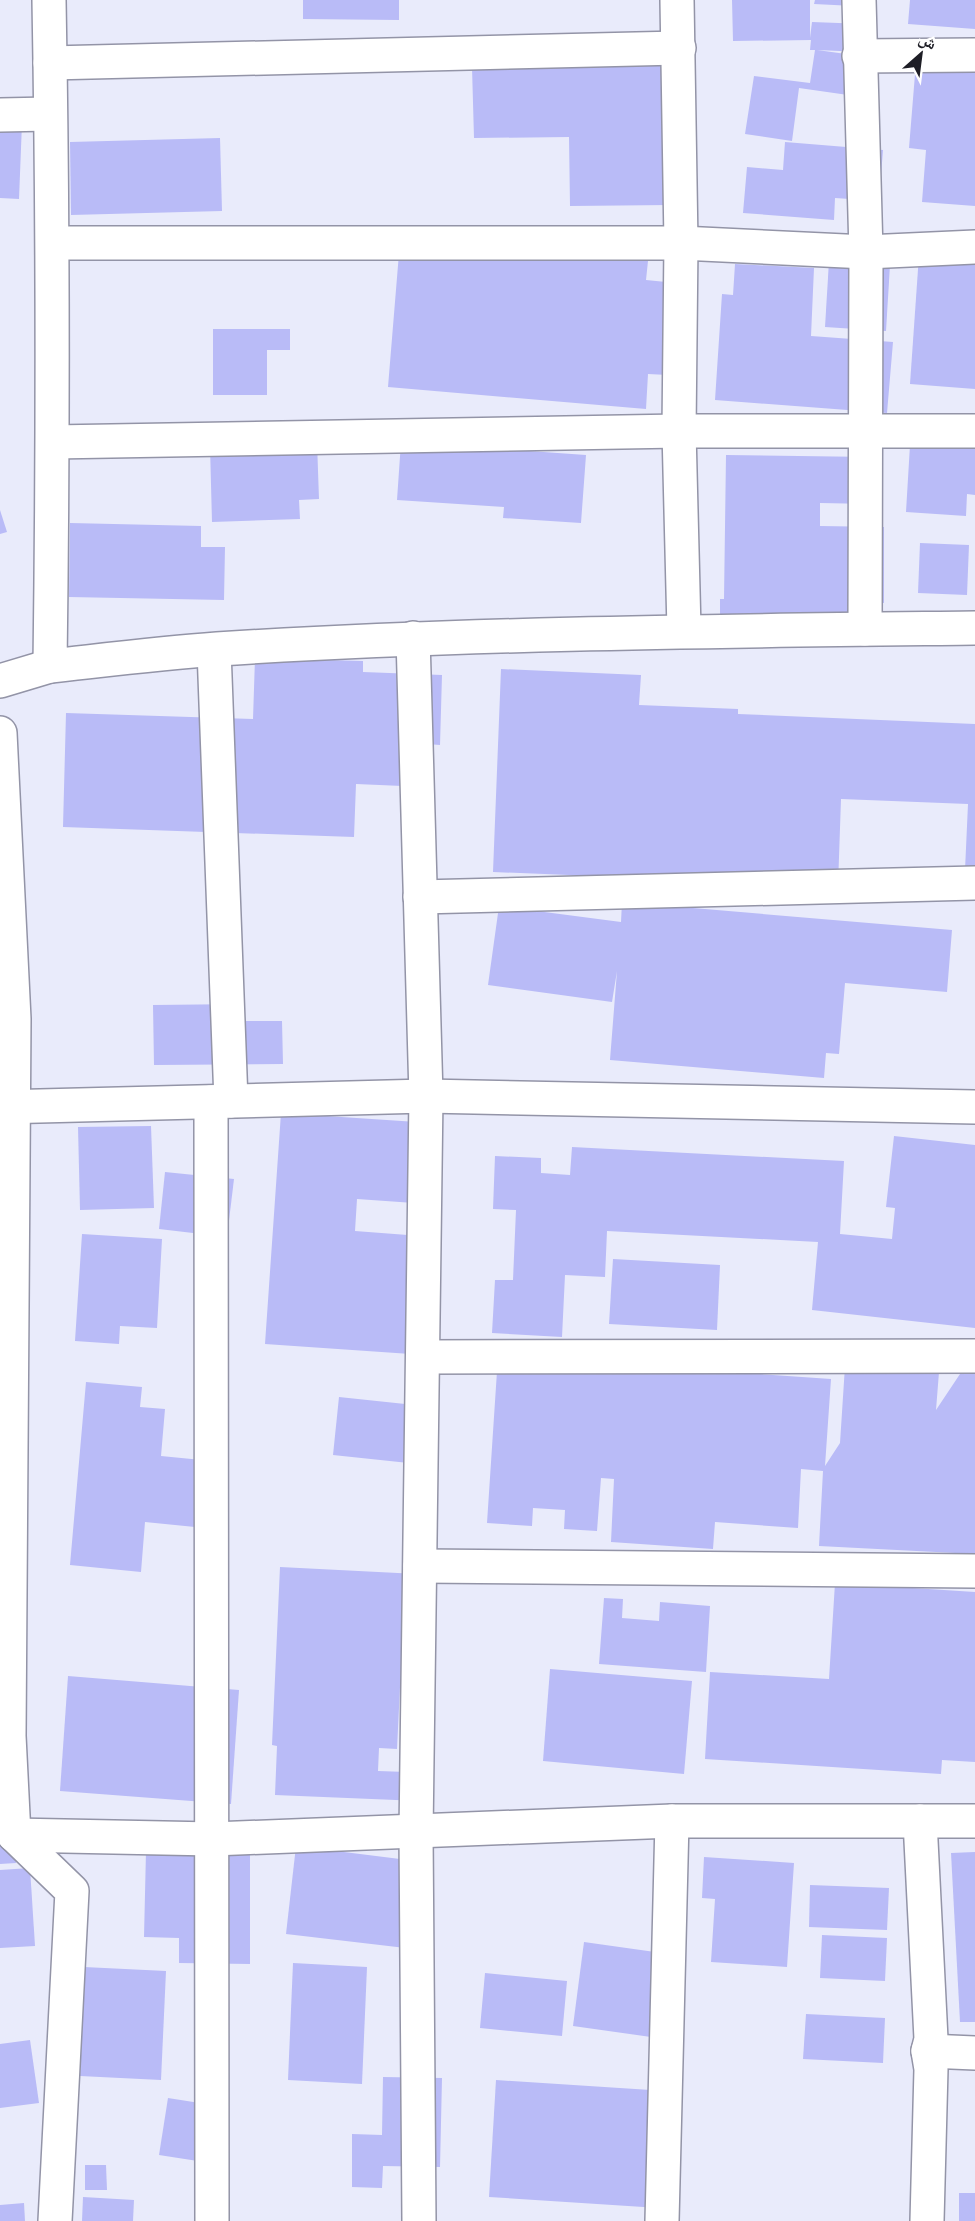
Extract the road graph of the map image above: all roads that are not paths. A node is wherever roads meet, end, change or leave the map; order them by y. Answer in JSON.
{"nodes":[{"id":1,"x":49,"y":0,"type":"edge"},
{"id":2,"x":677,"y":0,"type":"edge"},
{"id":3,"x":859,"y":0,"type":"edge"},
{"id":4,"x":679,"y":48,"type":"junction"},
{"id":5,"x":975,"y":55,"type":"edge"},
{"id":6,"x":860,"y":56,"type":"junction"},
{"id":7,"x":50,"y":63,"type":"junction"},
{"id":8,"x":49,"y":114,"type":"junction"},
{"id":9,"x":0,"y":115,"type":"edge"},
{"id":10,"x":53,"y":243,"type":"junction"},
{"id":11,"x":681,"y":243,"type":"junction"},
{"id":12,"x":975,"y":247,"type":"edge"},
{"id":13,"x":866,"y":252,"type":"junction"},
{"id":14,"x":679,"y":431,"type":"junction"},
{"id":15,"x":866,"y":431,"type":"junction"},
{"id":16,"x":975,"y":431,"type":"edge"},
{"id":17,"x":53,"y":442,"type":"junction"},
{"id":18,"x":975,"y":628,"type":"edge"},
{"id":19,"x":865,"y":629,"type":"junction"},
{"id":20,"x":684,"y":630,"type":"junction"},
{"id":21,"x":413,"y":638,"type":"junction"},
{"id":22,"x":214,"y":650,"type":"junction"},
{"id":23,"x":50,"y":666,"type":"junction"},
{"id":24,"x":0,"y":681,"type":"edge"},
{"id":25,"x":0,"y":733,"type":"edge"},
{"id":26,"x":975,"y":883,"type":"edge"},
{"id":27,"x":420,"y":897,"type":"junction"},
{"id":28,"x":426,"y":1096,"type":"junction"},
{"id":29,"x":221,"y":1102,"type":"junction"},
{"id":30,"x":7,"y":1107,"type":"edge"},
{"id":31,"x":975,"y":1107,"type":"edge"},
{"id":32,"x":975,"y":1356,"type":"edge"},
{"id":33,"x":423,"y":1357,"type":"junction"},
{"id":34,"x":420,"y":1566,"type":"junction"},
{"id":35,"x":975,"y":1571,"type":"edge"},
{"id":36,"x":5,"y":1737,"type":"edge"},
{"id":37,"x":672,"y":1821,"type":"junction"},
{"id":38,"x":920,"y":1821,"type":"junction"},
{"id":39,"x":975,"y":1821,"type":"edge"},
{"id":40,"x":416,"y":1833,"type":"junction"},
{"id":41,"x":14,"y":1835,"type":"junction"},
{"id":42,"x":213,"y":1839,"type":"junction"},
{"id":43,"x":928,"y":2051,"type":"junction"},
{"id":44,"x":975,"y":2052,"type":"edge"},
{"id":45,"x":55,"y":2221,"type":"edge"},
{"id":46,"x":212,"y":2221,"type":"edge"},
{"id":47,"x":419,"y":2221,"type":"edge"},
{"id":48,"x":662,"y":2221,"type":"edge"},
{"id":49,"x":927,"y":2221,"type":"edge"}],
"edges":[{"from":1,"to":7,"type":"street"},
{"from":2,"to":4,"type":"street"},
{"from":3,"to":6,"type":"street"},
{"from":4,"to":7,"type":"street"},
{"from":4,"to":11,"type":"street"},
{"from":5,"to":6,"type":"street"},
{"from":6,"to":13,"type":"street"},
{"from":7,"to":8,"type":"street"},
{"from":8,"to":9,"type":"street"},
{"from":8,"to":10,"type":"street"},
{"from":10,"to":11,"type":"street"},
{"from":10,"to":17,"type":"street"},
{"from":11,"to":13,"type":"street"},
{"from":11,"to":14,"type":"street"},
{"from":12,"to":13,"type":"street"},
{"from":13,"to":15,"type":"street"},
{"from":14,"to":15,"type":"street"},
{"from":14,"to":17,"type":"street"},
{"from":14,"to":20,"type":"street"},
{"from":15,"to":16,"type":"street"},
{"from":15,"to":19,"type":"street"},
{"from":17,"to":23,"type":"street"},
{"from":18,"to":19,"type":"street"},
{"from":19,"to":20,"type":"street"},
{"from":20,"to":21,"type":"street"},
{"from":21,"to":22,"type":"street"},
{"from":21,"to":27,"type":"street"},
{"from":22,"to":23,"type":"street"},
{"from":22,"to":29,"type":"street"},
{"from":23,"to":24,"type":"street"},
{"from":25,"to":30,"type":"street"},
{"from":26,"to":27,"type":"street"},
{"from":27,"to":28,"type":"street"},
{"from":28,"to":29,"type":"street"},
{"from":28,"to":31,"type":"street"},
{"from":28,"to":33,"type":"street"},
{"from":29,"to":30,"type":"street"},
{"from":29,"to":42,"type":"street"},
{"from":30,"to":36,"type":"street"},
{"from":32,"to":33,"type":"street"},
{"from":33,"to":34,"type":"street"},
{"from":34,"to":35,"type":"street"},
{"from":34,"to":40,"type":"street"},
{"from":36,"to":41,"type":"street"},
{"from":37,"to":38,"type":"street"},
{"from":37,"to":40,"type":"street"},
{"from":37,"to":48,"type":"street"},
{"from":38,"to":39,"type":"street"},
{"from":38,"to":43,"type":"street"},
{"from":40,"to":42,"type":"street"},
{"from":40,"to":47,"type":"street"},
{"from":41,"to":42,"type":"street"},
{"from":41,"to":45,"type":"street"},
{"from":42,"to":46,"type":"street"},
{"from":43,"to":44,"type":"street"},
{"from":43,"to":49,"type":"street"}]}
